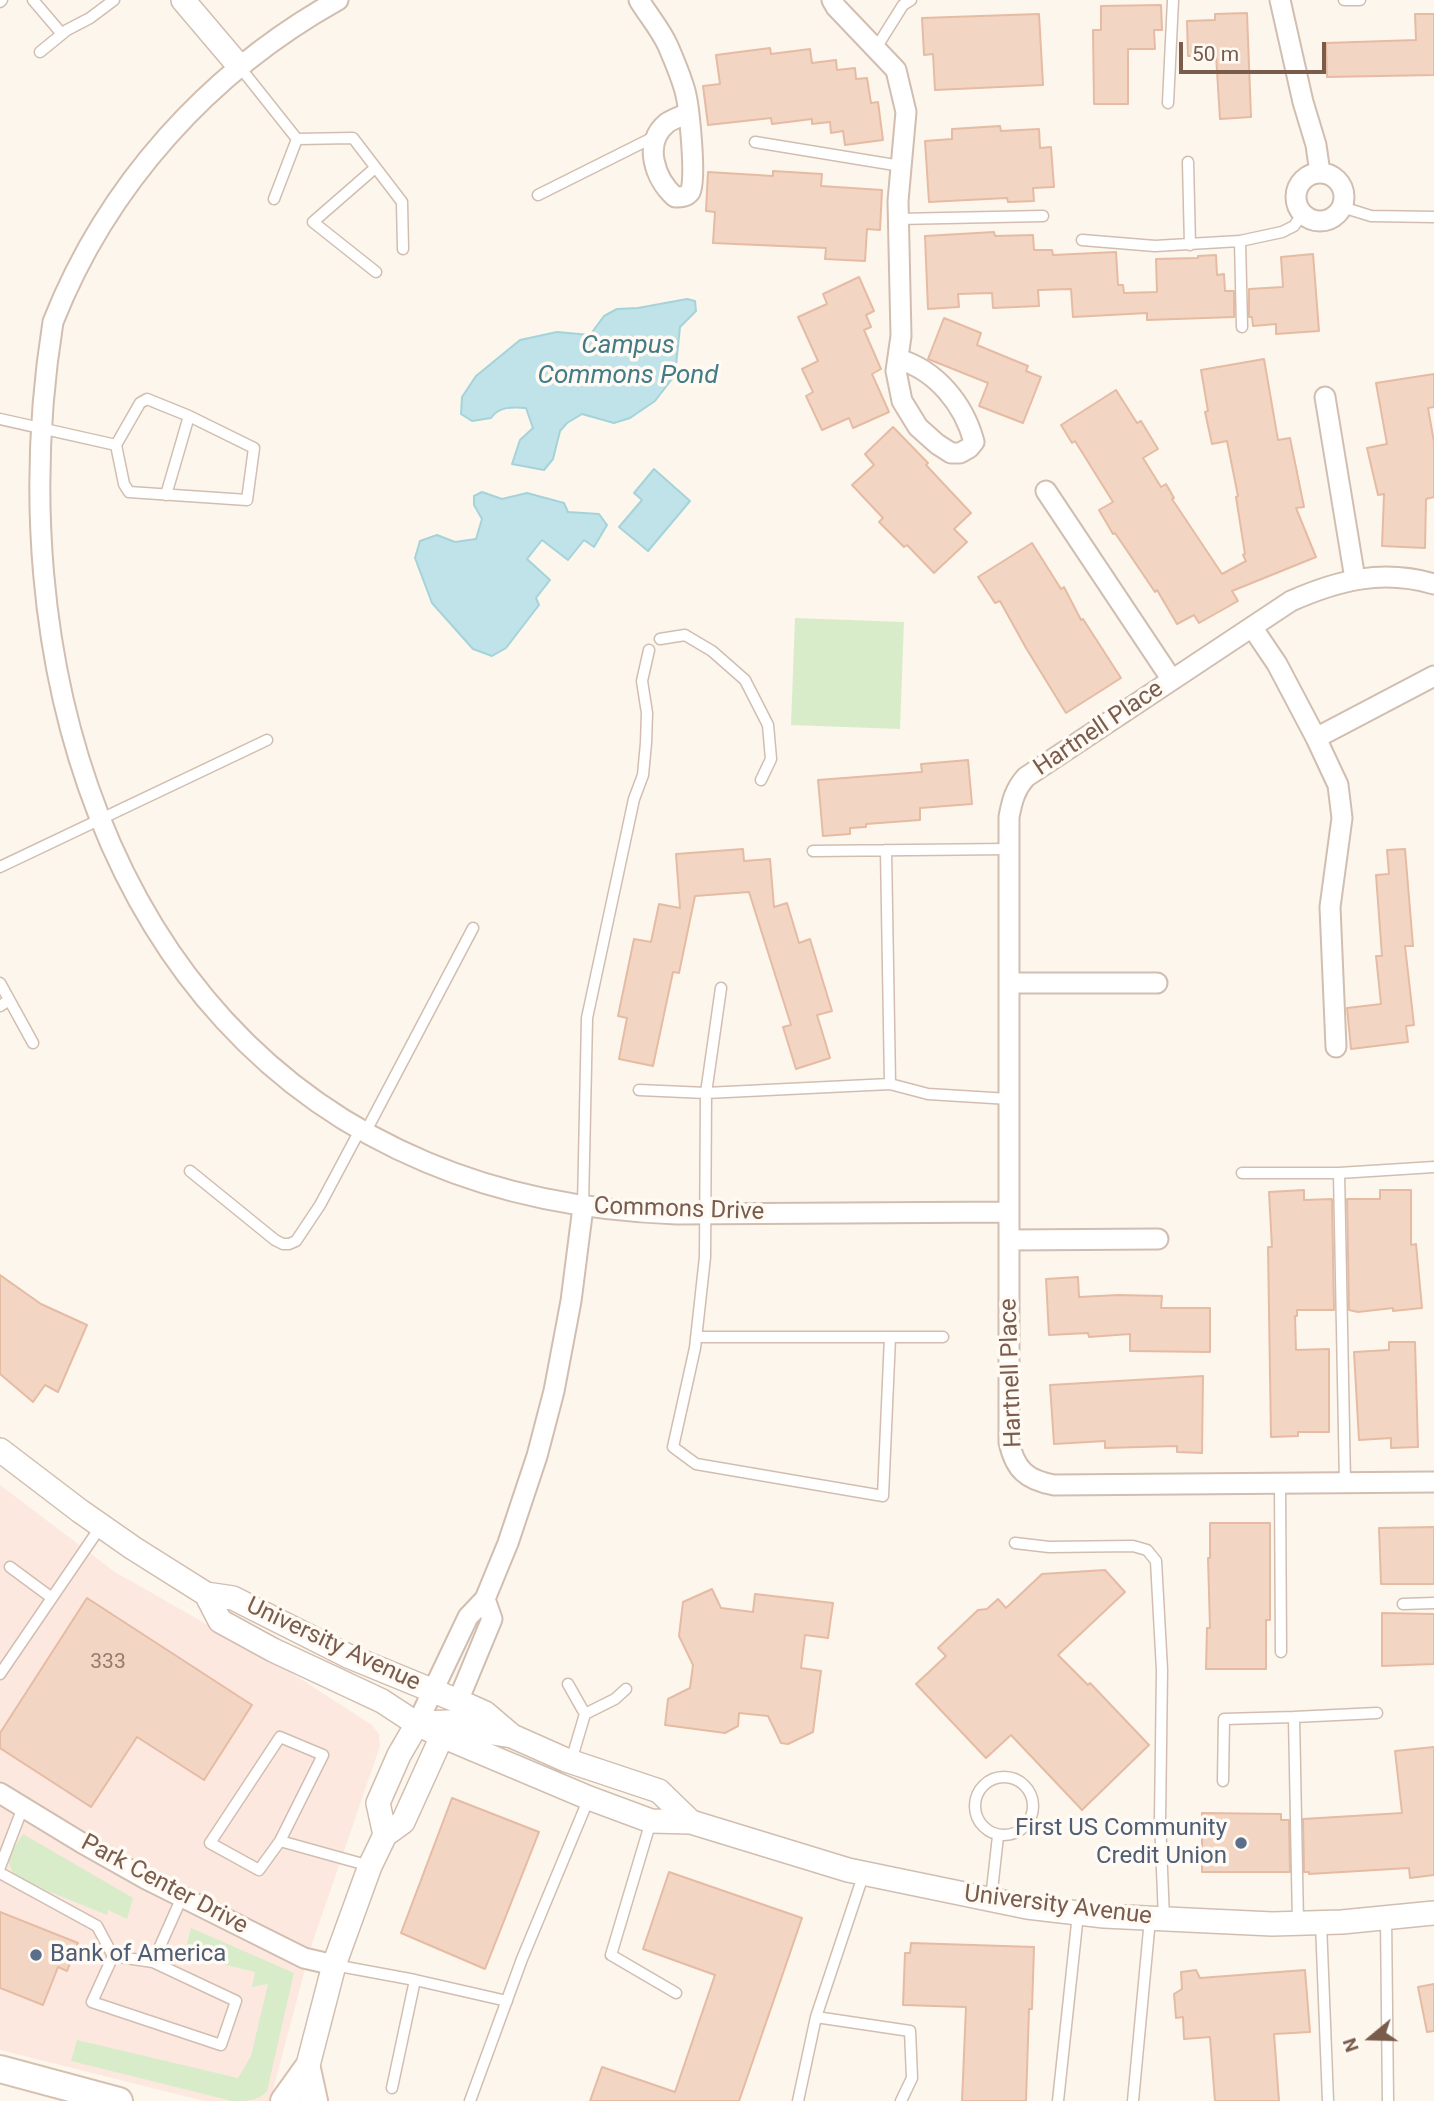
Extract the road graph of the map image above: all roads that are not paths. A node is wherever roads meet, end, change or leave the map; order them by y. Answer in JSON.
{"nodes":[{"id":1,"x":33,"y":0,"type":"edge"},
{"id":2,"x":114,"y":0,"type":"edge"},
{"id":3,"x":183,"y":0,"type":"edge"},
{"id":4,"x":338,"y":0,"type":"edge"},
{"id":5,"x":639,"y":0,"type":"edge"},
{"id":6,"x":832,"y":0,"type":"edge"},
{"id":7,"x":911,"y":0,"type":"edge"},
{"id":8,"x":1174,"y":0,"type":"edge"},
{"id":9,"x":1280,"y":0,"type":"edge"},
{"id":10,"x":1344,"y":0,"type":"edge"},
{"id":11,"x":1360,"y":0,"type":"edge"},
{"id":12,"x":62,"y":34,"type":"junction"},
{"id":13,"x":876,"y":48,"type":"junction"},
{"id":14,"x":40,"y":52,"type":"dead end"},
{"id":15,"x":239,"y":66,"type":"junction"},
{"id":16,"x":1168,"y":103,"type":"dead end"},
{"id":17,"x":688,"y":113,"type":"junction"},
{"id":18,"x":656,"y":136,"type":"junction"},
{"id":19,"x":297,"y":139,"type":"junction"},
{"id":20,"x":755,"y":142,"type":"dead end"},
{"id":21,"x":1188,"y":162,"type":"dead end"},
{"id":22,"x":901,"y":166,"type":"junction"},
{"id":23,"x":375,"y":168,"type":"junction"},
{"id":24,"x":1320,"y":173,"type":"junction"},
{"id":25,"x":538,"y":195,"type":"dead end"},
{"id":26,"x":274,"y":199,"type":"dead end"},
{"id":27,"x":1342,"y":207,"type":"junction"},
{"id":28,"x":1303,"y":214,"type":"junction"},
{"id":29,"x":1043,"y":216,"type":"dead end"},
{"id":30,"x":1434,"y":218,"type":"edge"},
{"id":31,"x":898,"y":219,"type":"junction"},
{"id":32,"x":1082,"y":240,"type":"dead end"},
{"id":33,"x":1240,"y":241,"type":"junction"},
{"id":34,"x":1190,"y":245,"type":"junction"},
{"id":35,"x":403,"y":249,"type":"dead end"},
{"id":36,"x":376,"y":272,"type":"dead end"},
{"id":37,"x":1242,"y":327,"type":"dead end"},
{"id":38,"x":898,"y":359,"type":"junction"},
{"id":39,"x":1325,"y":397,"type":"dead end"},
{"id":40,"x":190,"y":416,"type":"junction"},
{"id":41,"x":0,"y":419,"type":"edge"},
{"id":42,"x":22,"y":424,"type":"junction"},
{"id":43,"x":18,"y":446,"type":"dead end"},
{"id":44,"x":116,"y":446,"type":"junction"},
{"id":45,"x":1046,"y":491,"type":"dead end"},
{"id":46,"x":166,"y":495,"type":"junction"},
{"id":47,"x":1355,"y":579,"type":"junction"},
{"id":48,"x":1434,"y":584,"type":"edge"},
{"id":49,"x":1252,"y":627,"type":"junction"},
{"id":50,"x":660,"y":639,"type":"dead end"},
{"id":51,"x":649,"y":650,"type":"dead end"},
{"id":52,"x":1434,"y":677,"type":"edge"},
{"id":53,"x":1172,"y":680,"type":"junction"},
{"id":54,"x":1316,"y":737,"type":"junction"},
{"id":55,"x":267,"y":740,"type":"dead end"},
{"id":56,"x":761,"y":779,"type":"dead end"},
{"id":57,"x":68,"y":813,"type":"dead end"},
{"id":58,"x":80,"y":839,"type":"junction"},
{"id":59,"x":1009,"y":849,"type":"junction"},
{"id":60,"x":813,"y":850,"type":"dead end"},
{"id":61,"x":886,"y":850,"type":"junction"},
{"id":62,"x":0,"y":867,"type":"edge"},
{"id":63,"x":132,"y":927,"type":"dead end"},
{"id":64,"x":472,"y":928,"type":"dead end"},
{"id":65,"x":0,"y":983,"type":"edge"},
{"id":66,"x":1009,"y":983,"type":"junction"},
{"id":67,"x":1157,"y":983,"type":"dead end"},
{"id":68,"x":721,"y":988,"type":"dead end"},
{"id":69,"x":5,"y":1003,"type":"edge"},
{"id":70,"x":33,"y":1043,"type":"dead end"},
{"id":71,"x":1336,"y":1047,"type":"dead end"},
{"id":72,"x":890,"y":1084,"type":"junction"},
{"id":73,"x":639,"y":1090,"type":"dead end"},
{"id":74,"x":706,"y":1093,"type":"junction"},
{"id":75,"x":1009,"y":1098,"type":"junction"},
{"id":76,"x":362,"y":1132,"type":"junction"},
{"id":77,"x":1434,"y":1167,"type":"edge"},
{"id":78,"x":190,"y":1171,"type":"dead end"},
{"id":79,"x":1242,"y":1173,"type":"dead end"},
{"id":80,"x":1339,"y":1173,"type":"junction"},
{"id":81,"x":583,"y":1207,"type":"junction"},
{"id":82,"x":1009,"y":1212,"type":"junction"},
{"id":83,"x":706,"y":1214,"type":"junction"},
{"id":84,"x":1158,"y":1239,"type":"dead end"},
{"id":85,"x":1009,"y":1240,"type":"junction"},
{"id":86,"x":696,"y":1337,"type":"junction"},
{"id":87,"x":890,"y":1337,"type":"junction"},
{"id":88,"x":943,"y":1337,"type":"dead end"},
{"id":89,"x":0,"y":1450,"type":"edge"},
{"id":90,"x":1434,"y":1482,"type":"edge"},
{"id":91,"x":1280,"y":1483,"type":"junction"},
{"id":92,"x":1345,"y":1483,"type":"junction"},
{"id":93,"x":101,"y":1526,"type":"junction"},
{"id":94,"x":1016,"y":1543,"type":"dead end"},
{"id":95,"x":10,"y":1567,"type":"dead end"},
{"id":96,"x":206,"y":1594,"type":"junction"},
{"id":97,"x":52,"y":1598,"type":"junction"},
{"id":98,"x":485,"y":1599,"type":"junction"},
{"id":99,"x":1434,"y":1603,"type":"edge"},
{"id":100,"x":1403,"y":1604,"type":"dead end"},
{"id":101,"x":1282,"y":1652,"type":"dead end"},
{"id":102,"x":0,"y":1674,"type":"edge"},
{"id":103,"x":568,"y":1684,"type":"dead end"},
{"id":104,"x":626,"y":1689,"type":"dead end"},
{"id":105,"x":433,"y":1691,"type":"junction"},
{"id":106,"x":458,"y":1701,"type":"junction"},
{"id":107,"x":1377,"y":1713,"type":"dead end"},
{"id":108,"x":585,"y":1714,"type":"junction"},
{"id":109,"x":1294,"y":1717,"type":"junction"},
{"id":110,"x":417,"y":1724,"type":"junction"},
{"id":111,"x":442,"y":1736,"type":"junction"},
{"id":112,"x":512,"y":1737,"type":"junction"},
{"id":113,"x":571,"y":1761,"type":"junction"},
{"id":114,"x":1223,"y":1781,"type":"dead end"},
{"id":115,"x":0,"y":1793,"type":"edge"},
{"id":116,"x":589,"y":1798,"type":"junction"},
{"id":117,"x":23,"y":1807,"type":"junction"},
{"id":118,"x":651,"y":1821,"type":"junction"},
{"id":119,"x":691,"y":1822,"type":"junction"},
{"id":120,"x":385,"y":1835,"type":"junction"},
{"id":121,"x":998,"y":1836,"type":"junction"},
{"id":122,"x":280,"y":1841,"type":"junction"},
{"id":123,"x":0,"y":1867,"type":"edge"},
{"id":124,"x":370,"y":1867,"type":"junction"},
{"id":125,"x":0,"y":1873,"type":"edge"},
{"id":126,"x":864,"y":1873,"type":"junction"},
{"id":127,"x":182,"y":1897,"type":"junction"},
{"id":128,"x":991,"y":1899,"type":"junction"},
{"id":129,"x":1078,"y":1913,"type":"junction"},
{"id":130,"x":1434,"y":1913,"type":"edge"},
{"id":131,"x":1386,"y":1918,"type":"junction"},
{"id":132,"x":1157,"y":1919,"type":"junction"},
{"id":133,"x":1309,"y":1923,"type":"junction"},
{"id":134,"x":113,"y":1956,"type":"junction"},
{"id":135,"x":153,"y":1962,"type":"junction"},
{"id":136,"x":334,"y":1965,"type":"junction"},
{"id":137,"x":415,"y":1980,"type":"junction"},
{"id":138,"x":676,"y":1993,"type":"dead end"},
{"id":139,"x":507,"y":2001,"type":"junction"},
{"id":140,"x":816,"y":2017,"type":"junction"},
{"id":141,"x":0,"y":2069,"type":"edge"},
{"id":142,"x":307,"y":2069,"type":"junction"},
{"id":143,"x":392,"y":2088,"type":"dead end"},
{"id":144,"x":119,"y":2101,"type":"edge"},
{"id":145,"x":284,"y":2101,"type":"edge"},
{"id":146,"x":313,"y":2101,"type":"edge"},
{"id":147,"x":470,"y":2101,"type":"edge"},
{"id":148,"x":798,"y":2101,"type":"edge"},
{"id":149,"x":901,"y":2101,"type":"edge"},
{"id":150,"x":1058,"y":2101,"type":"edge"},
{"id":151,"x":1133,"y":2101,"type":"edge"},
{"id":152,"x":1328,"y":2101,"type":"edge"},
{"id":153,"x":1388,"y":2101,"type":"edge"}],
"edges":[{"from":1,"to":12,"type":"lane"},
{"from":2,"to":12,"type":"lane"},
{"from":3,"to":15,"type":"street"},
{"from":4,"to":15,"type":"street"},
{"from":5,"to":17,"type":"street"},
{"from":6,"to":13,"type":"street"},
{"from":7,"to":13,"type":"lane"},
{"from":8,"to":16,"type":"lane"},
{"from":9,"to":24,"type":"street"},
{"from":10,"to":11,"type":"lane"},
{"from":12,"to":14,"type":"lane"},
{"from":13,"to":22,"type":"street"},
{"from":15,"to":19,"type":"lane"},
{"from":15,"to":42,"type":"street"},
{"from":17,"to":18,"type":"street"},
{"from":17,"to":18,"type":"street"},
{"from":18,"to":25,"type":"lane"},
{"from":19,"to":23,"type":"lane"},
{"from":19,"to":26,"type":"lane"},
{"from":20,"to":22,"type":"lane"},
{"from":21,"to":34,"type":"lane"},
{"from":22,"to":31,"type":"street"},
{"from":23,"to":35,"type":"lane"},
{"from":23,"to":36,"type":"lane"},
{"from":24,"to":27,"type":"street"},
{"from":24,"to":28,"type":"street"},
{"from":27,"to":28,"type":"street"},
{"from":27,"to":30,"type":"lane"},
{"from":28,"to":33,"type":"lane"},
{"from":29,"to":31,"type":"lane"},
{"from":31,"to":38,"type":"street"},
{"from":32,"to":34,"type":"lane"},
{"from":33,"to":34,"type":"lane"},
{"from":33,"to":37,"type":"lane"},
{"from":38,"to":38,"type":"street"},
{"from":39,"to":47,"type":"street"},
{"from":40,"to":44,"type":"lane"},
{"from":40,"to":46,"type":"lane"},
{"from":40,"to":46,"type":"lane"},
{"from":41,"to":42,"type":"lane"},
{"from":42,"to":43,"type":"street"},
{"from":42,"to":44,"type":"lane"},
{"from":44,"to":46,"type":"lane"},
{"from":45,"to":53,"type":"street","name":"Hartnell Place"},
{"from":47,"to":48,"type":"street","name":"Hartnell Place"},
{"from":47,"to":49,"type":"street","name":"Hartnell Place"},
{"from":49,"to":53,"type":"street","name":"Hartnell Place"},
{"from":49,"to":54,"type":"street"},
{"from":50,"to":56,"type":"lane"},
{"from":51,"to":81,"type":"lane"},
{"from":52,"to":54,"type":"street"},
{"from":53,"to":59,"type":"street","name":"Hartnell Place"},
{"from":54,"to":71,"type":"street"},
{"from":55,"to":58,"type":"lane"},
{"from":57,"to":58,"type":"street"},
{"from":58,"to":62,"type":"lane"},
{"from":59,"to":61,"type":"lane"},
{"from":59,"to":66,"type":"street","name":"Hartnell Place"},
{"from":60,"to":61,"type":"lane"},
{"from":61,"to":72,"type":"lane"},
{"from":63,"to":76,"type":"street","name":"Commons Drive"},
{"from":64,"to":76,"type":"lane"},
{"from":65,"to":69,"type":"lane"},
{"from":66,"to":67,"type":"street"},
{"from":66,"to":75,"type":"street","name":"Hartnell Place"},
{"from":68,"to":74,"type":"lane"},
{"from":69,"to":70,"type":"lane"},
{"from":72,"to":74,"type":"lane"},
{"from":72,"to":75,"type":"lane"},
{"from":73,"to":74,"type":"lane"},
{"from":74,"to":83,"type":"lane"},
{"from":75,"to":82,"type":"street","name":"Hartnell Place"},
{"from":76,"to":78,"type":"lane"},
{"from":76,"to":81,"type":"street","name":"Commons Drive"},
{"from":77,"to":80,"type":"lane"},
{"from":79,"to":80,"type":"lane"},
{"from":80,"to":92,"type":"lane"},
{"from":81,"to":83,"type":"street","name":"Commons Drive"},
{"from":81,"to":98,"type":"street"},
{"from":82,"to":83,"type":"street","name":"Commons Drive"},
{"from":82,"to":85,"type":"street","name":"Hartnell Place"},
{"from":83,"to":86,"type":"lane"},
{"from":84,"to":85,"type":"street"},
{"from":85,"to":91,"type":"street","name":"Hartnell Place"},
{"from":86,"to":87,"type":"lane"},
{"from":86,"to":87,"type":"lane"},
{"from":87,"to":88,"type":"lane"},
{"from":89,"to":93,"type":"street","name":"University Avenue"},
{"from":90,"to":92,"type":"street","name":"Hartnell Place"},
{"from":91,"to":92,"type":"street","name":"Hartnell Place"},
{"from":91,"to":101,"type":"lane"},
{"from":93,"to":96,"type":"street","name":"University Avenue"},
{"from":93,"to":97,"type":"lane"},
{"from":94,"to":132,"type":"lane"},
{"from":95,"to":97,"type":"lane"},
{"from":96,"to":105,"type":"street","name":"University Avenue"},
{"from":96,"to":110,"type":"street","name":"University Avenue"},
{"from":97,"to":102,"type":"lane"},
{"from":98,"to":105,"type":"street"},
{"from":98,"to":106,"type":"street"},
{"from":99,"to":100,"type":"lane"},
{"from":103,"to":108,"type":"lane"},
{"from":104,"to":108,"type":"lane"},
{"from":105,"to":106,"type":"street","name":"University Avenue"},
{"from":105,"to":110,"type":"street"},
{"from":106,"to":110,"type":"street","name":"University Avenue"},
{"from":106,"to":112,"type":"street","name":"University Avenue"},
{"from":107,"to":109,"type":"lane"},
{"from":108,"to":113,"type":"lane"},
{"from":109,"to":114,"type":"lane"},
{"from":109,"to":133,"type":"lane"},
{"from":110,"to":111,"type":"street","name":"University Avenue"},
{"from":110,"to":112,"type":"street","name":"University Avenue"},
{"from":110,"to":120,"type":"street"},
{"from":111,"to":116,"type":"street","name":"University Avenue"},
{"from":111,"to":120,"type":"street"},
{"from":112,"to":113,"type":"street","name":"University Avenue"},
{"from":113,"to":119,"type":"street","name":"University Avenue"},
{"from":115,"to":117,"type":"street","name":"Park Center Drive"},
{"from":116,"to":118,"type":"street","name":"University Avenue"},
{"from":116,"to":139,"type":"lane"},
{"from":117,"to":123,"type":"lane"},
{"from":117,"to":127,"type":"street","name":"Park Center Drive"},
{"from":118,"to":119,"type":"street","name":"University Avenue"},
{"from":118,"to":138,"type":"lane"},
{"from":119,"to":126,"type":"street","name":"University Avenue"},
{"from":120,"to":124,"type":"street"},
{"from":121,"to":121,"type":"lane"},
{"from":121,"to":128,"type":"lane"},
{"from":122,"to":122,"type":"lane"},
{"from":122,"to":124,"type":"lane"},
{"from":124,"to":136,"type":"street"},
{"from":125,"to":134,"type":"lane"},
{"from":126,"to":128,"type":"street","name":"University Avenue"},
{"from":126,"to":140,"type":"lane"},
{"from":127,"to":135,"type":"lane"},
{"from":127,"to":136,"type":"street","name":"Park Center Drive"},
{"from":128,"to":129,"type":"street","name":"University Avenue"},
{"from":129,"to":132,"type":"street","name":"University Avenue"},
{"from":129,"to":150,"type":"lane"},
{"from":130,"to":131,"type":"street","name":"University Avenue"},
{"from":131,"to":133,"type":"street","name":"University Avenue"},
{"from":131,"to":153,"type":"lane"},
{"from":132,"to":133,"type":"street","name":"University Avenue"},
{"from":132,"to":151,"type":"lane"},
{"from":133,"to":152,"type":"lane"},
{"from":134,"to":135,"type":"lane"},
{"from":134,"to":135,"type":"lane"},
{"from":136,"to":137,"type":"lane"},
{"from":136,"to":142,"type":"street"},
{"from":137,"to":139,"type":"lane"},
{"from":137,"to":143,"type":"lane"},
{"from":139,"to":147,"type":"lane"},
{"from":140,"to":148,"type":"lane"},
{"from":140,"to":149,"type":"lane"},
{"from":141,"to":144,"type":"main road"},
{"from":142,"to":145,"type":"main road"},
{"from":142,"to":146,"type":"main road"}]}
